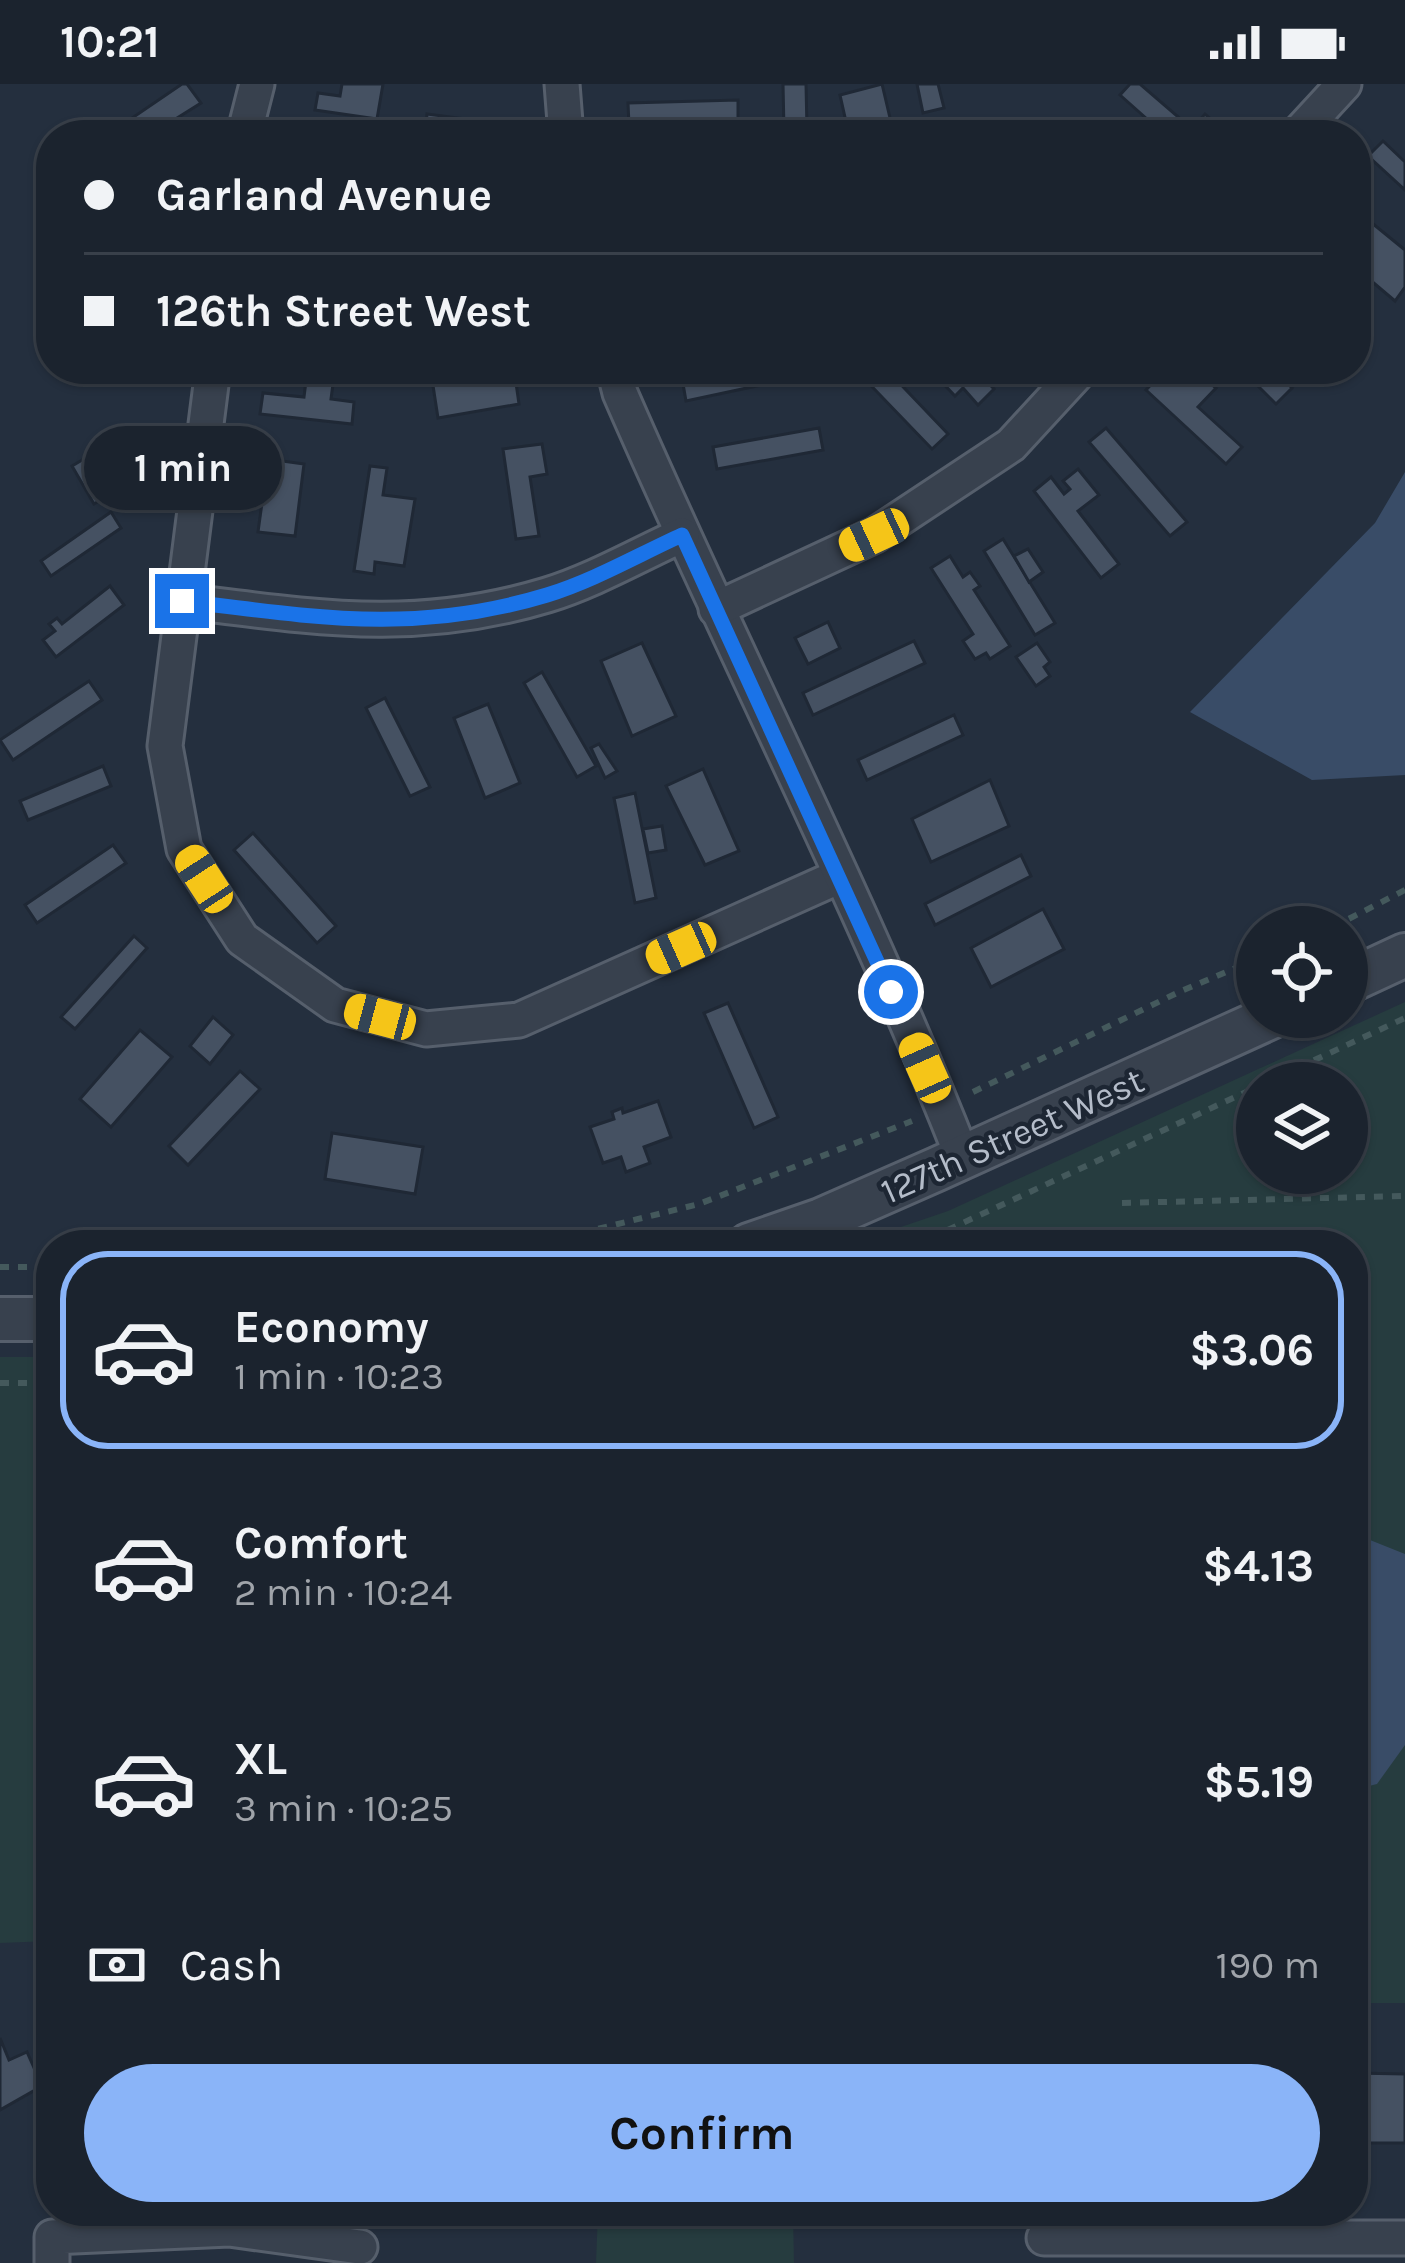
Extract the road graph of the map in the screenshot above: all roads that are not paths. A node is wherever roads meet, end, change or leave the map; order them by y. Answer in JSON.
{"nodes":[{"id":1,"x":257,"y":84,"type":"edge"},
{"id":2,"x":562,"y":84,"type":"edge"},
{"id":3,"x":1344,"y":84,"type":"edge"},
{"id":4,"x":248,"y":120,"type":"edge"},
{"id":5,"x":565,"y":120,"type":"edge"},
{"id":6,"x":1311,"y":120,"type":"edge"},
{"id":7,"x":211,"y":384,"type":"edge"},
{"id":8,"x":620,"y":384,"type":"edge"},
{"id":9,"x":1067,"y":384,"type":"edge"},
{"id":10,"x":682,"y":535,"type":"junction"},
{"id":11,"x":182,"y":601,"type":"junction"},
{"id":12,"x":716,"y":609,"type":"junction"},
{"id":13,"x":840,"y":876,"type":"junction"},
{"id":14,"x":1405,"y":955,"type":"edge"},
{"id":15,"x":1368,"y":972,"type":"edge"},
{"id":16,"x":1236,"y":1033,"type":"edge"},
{"id":17,"x":962,"y":1156,"type":"junction"},
{"id":18,"x":792,"y":1230,"type":"edge"},
{"id":19,"x":0,"y":1319,"type":"edge"},
{"id":20,"x":36,"y":1319,"type":"edge"},
{"id":21,"x":1044,"y":2238,"type":"dead end"},
{"id":22,"x":1405,"y":2238,"type":"edge"},
{"id":23,"x":360,"y":2247,"type":"dead end"},
{"id":24,"x":52,"y":2263,"type":"edge"}],
"edges":[{"from":1,"to":4,"type":"street"},
{"from":2,"to":5,"type":"street"},
{"from":3,"to":6,"type":"street"},
{"from":7,"to":11,"type":"street"},
{"from":8,"to":10,"type":"street"},
{"from":9,"to":12,"type":"street"},
{"from":10,"to":11,"type":"street"},
{"from":10,"to":12,"type":"street"},
{"from":11,"to":13,"type":"street"},
{"from":12,"to":13,"type":"street"},
{"from":13,"to":17,"type":"street"},
{"from":14,"to":15,"type":"street"},
{"from":16,"to":17,"type":"street","name":"127th Street West"},
{"from":17,"to":18,"type":"street","name":"127th Street West"},
{"from":19,"to":20,"type":"street"},
{"from":21,"to":22,"type":"street"},
{"from":23,"to":24,"type":"street"}]}
